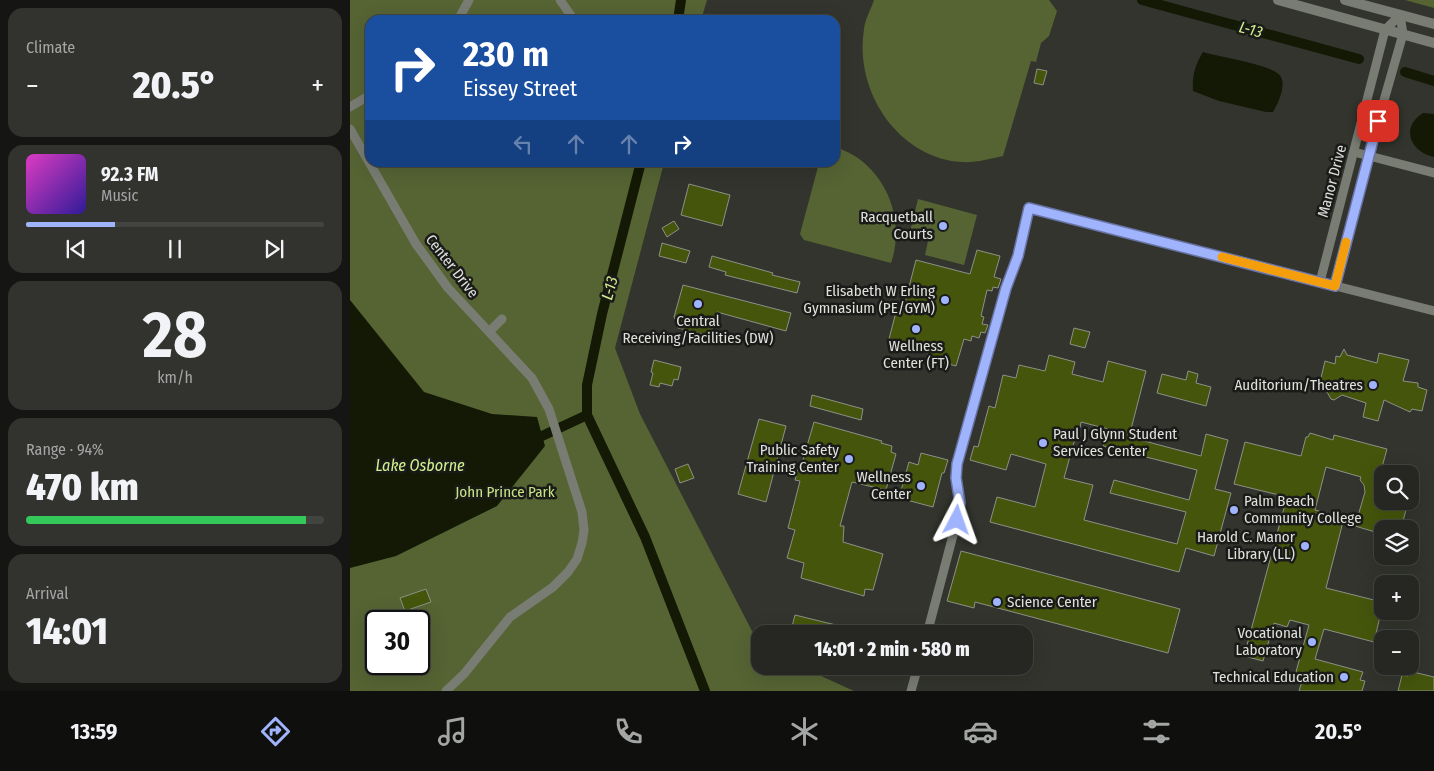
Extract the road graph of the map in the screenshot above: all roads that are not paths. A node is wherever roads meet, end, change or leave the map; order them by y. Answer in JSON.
{"nodes":[{"id":1,"x":469,"y":0,"type":"edge"},
{"id":2,"x":560,"y":0,"type":"edge"},
{"id":3,"x":1278,"y":0,"type":"edge"},
{"id":4,"x":1345,"y":0,"type":"edge"},
{"id":5,"x":461,"y":15,"type":"edge"},
{"id":6,"x":570,"y":15,"type":"edge"},
{"id":7,"x":1400,"y":15,"type":"junction"},
{"id":8,"x":1434,"y":24,"type":"edge"},
{"id":9,"x":1385,"y":30,"type":"junction"},
{"id":10,"x":1403,"y":34,"type":"junction"},
{"id":11,"x":1434,"y":43,"type":"edge"},
{"id":12,"x":365,"y":98,"type":"edge"},
{"id":13,"x":350,"y":107,"type":"edge"},
{"id":14,"x":350,"y":128,"type":"edge"},
{"id":15,"x":1354,"y":152,"type":"junction"},
{"id":16,"x":365,"y":154,"type":"edge"},
{"id":17,"x":1368,"y":156,"type":"junction"},
{"id":18,"x":372,"y":167,"type":"edge"},
{"id":19,"x":1434,"y":173,"type":"edge"},
{"id":20,"x":1320,"y":282,"type":"junction"},
{"id":21,"x":1335,"y":286,"type":"junction"},
{"id":22,"x":1434,"y":311,"type":"edge"},
{"id":23,"x":502,"y":319,"type":"dead end"},
{"id":24,"x":490,"y":331,"type":"junction"},
{"id":25,"x":929,"y":625,"type":"edge"},
{"id":26,"x":915,"y":675,"type":"edge"},
{"id":27,"x":446,"y":691,"type":"edge"},
{"id":28,"x":911,"y":691,"type":"edge"}],
"edges":[{"from":1,"to":5,"type":"street"},
{"from":2,"to":6,"type":"street"},
{"from":3,"to":9,"type":"street"},
{"from":4,"to":7,"type":"street"},
{"from":7,"to":8,"type":"street"},
{"from":7,"to":9,"type":"street"},
{"from":7,"to":10,"type":"street","name":"Manor Drive"},
{"from":9,"to":10,"type":"street"},
{"from":9,"to":15,"type":"street","name":"Manor Drive"},
{"from":10,"to":11,"type":"street"},
{"from":10,"to":17,"type":"street","name":"Manor Drive"},
{"from":12,"to":13,"type":"street"},
{"from":14,"to":16,"type":"street","name":"Center Drive"},
{"from":15,"to":17,"type":"street"},
{"from":15,"to":20,"type":"street","name":"Manor Drive"},
{"from":17,"to":19,"type":"street"},
{"from":17,"to":21,"type":"street","name":"Manor Drive"},
{"from":18,"to":24,"type":"street","name":"Center Drive"},
{"from":20,"to":21,"type":"street"},
{"from":20,"to":25,"type":"street"},
{"from":21,"to":22,"type":"street"},
{"from":23,"to":24,"type":"street"},
{"from":24,"to":27,"type":"street","name":"Center Drive"},
{"from":26,"to":28,"type":"street"}]}
